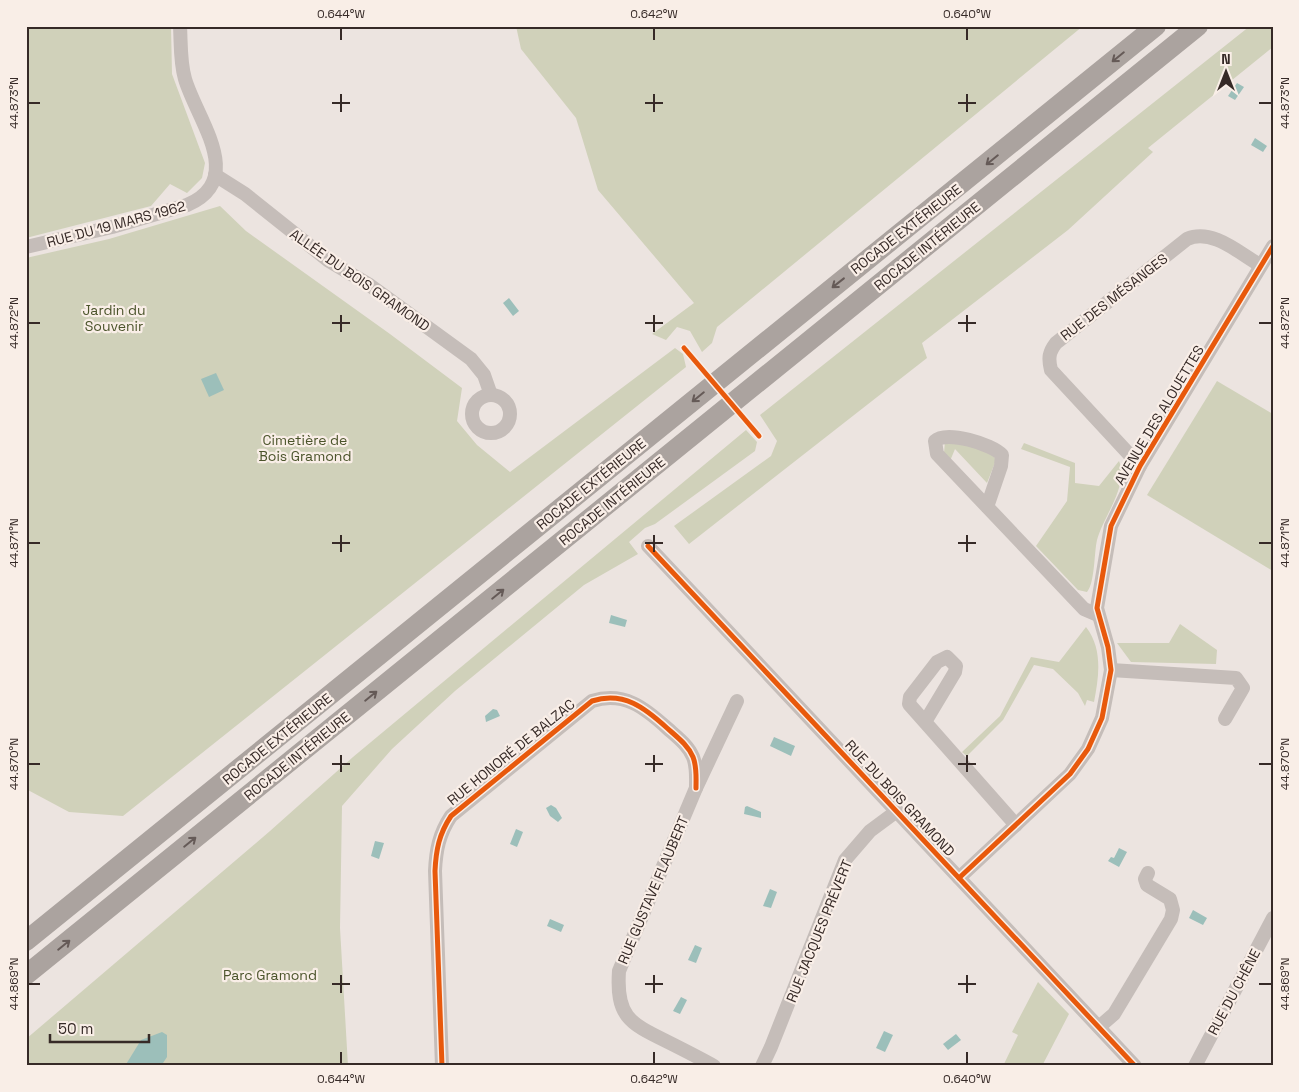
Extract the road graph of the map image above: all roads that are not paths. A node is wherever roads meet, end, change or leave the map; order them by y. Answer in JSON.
{"nodes":[{"id":1,"x":180,"y":26,"type":"edge"},
{"id":2,"x":1156,"y":26,"type":"edge"},
{"id":3,"x":1198,"y":26,"type":"edge"},
{"id":4,"x":215,"y":175,"type":"junction"},
{"id":5,"x":1273,"y":246,"type":"edge"},
{"id":6,"x":26,"y":247,"type":"edge"},
{"id":7,"x":1260,"y":265,"type":"junction"},
{"id":8,"x":491,"y":395,"type":"dead end"},
{"id":9,"x":1140,"y":466,"type":"junction"},
{"id":10,"x":987,"y":507,"type":"junction"},
{"id":11,"x":648,"y":546,"type":"dead end"},
{"id":12,"x":1098,"y":615,"type":"junction"},
{"id":13,"x":1111,"y":670,"type":"junction"},
{"id":14,"x":738,"y":701,"type":"dead end"},
{"id":15,"x":1226,"y":719,"type":"dead end"},
{"id":16,"x":924,"y":722,"type":"dead end"},
{"id":17,"x":696,"y":788,"type":"junction"},
{"id":18,"x":897,"y":811,"type":"junction"},
{"id":19,"x":1016,"y":825,"type":"junction"},
{"id":20,"x":1148,"y":873,"type":"dead end"},
{"id":21,"x":960,"y":878,"type":"junction"},
{"id":22,"x":1273,"y":918,"type":"edge"},
{"id":23,"x":26,"y":940,"type":"edge"},
{"id":24,"x":26,"y":975,"type":"edge"},
{"id":25,"x":1099,"y":1027,"type":"junction"},
{"id":26,"x":442,"y":1066,"type":"edge"},
{"id":27,"x":714,"y":1066,"type":"edge"},
{"id":28,"x":762,"y":1066,"type":"edge"},
{"id":29,"x":1135,"y":1066,"type":"edge"},
{"id":30,"x":1195,"y":1066,"type":"edge"}],
"edges":[{"from":1,"to":4,"type":"street"},
{"from":2,"to":23,"type":"highway","name":"ROCADE EXTÉRIEURE","one_way":true},
{"from":24,"to":3,"type":"highway","name":"ROCADE INTÉRIEURE","one_way":true},
{"from":4,"to":6,"type":"street","name":"RUE DU 19 MARS 1962"},
{"from":4,"to":8,"type":"street","name":"ALLÉE DU BOIS GRAMOND"},
{"from":5,"to":7,"type":"street","name":"AVENUE DES ALOUETTES"},
{"from":7,"to":9,"type":"street","name":"AVENUE DES ALOUETTES"},
{"from":7,"to":9,"type":"street","name":"RUE DES MÉSANGES"},
{"from":9,"to":12,"type":"street","name":"AVENUE DES ALOUETTES"},
{"from":10,"to":10,"type":"street"},
{"from":10,"to":12,"type":"street"},
{"from":11,"to":18,"type":"street","name":"RUE DU BOIS GRAMOND"},
{"from":12,"to":13,"type":"street","name":"AVENUE DES ALOUETTES"},
{"from":13,"to":15,"type":"street"},
{"from":13,"to":19,"type":"street","name":"AVENUE DES ALOUETTES"},
{"from":14,"to":17,"type":"street","name":"RUE GUSTAVE FLAUBERT"},
{"from":16,"to":19,"type":"street"},
{"from":17,"to":26,"type":"street","name":"RUE HONORÉ DE BALZAC"},
{"from":17,"to":27,"type":"street","name":"RUE GUSTAVE FLAUBERT"},
{"from":18,"to":21,"type":"street","name":"RUE DU BOIS GRAMOND"},
{"from":18,"to":28,"type":"street","name":"RUE JACQUES PRÉVERT"},
{"from":19,"to":21,"type":"street","name":"AVENUE DES ALOUETTES"},
{"from":20,"to":25,"type":"street"},
{"from":21,"to":25,"type":"street","name":"RUE DU BOIS GRAMOND"},
{"from":22,"to":30,"type":"street","name":"RUE DU CHÊNE"},
{"from":25,"to":29,"type":"street","name":"RUE DU BOIS GRAMOND"}]}
